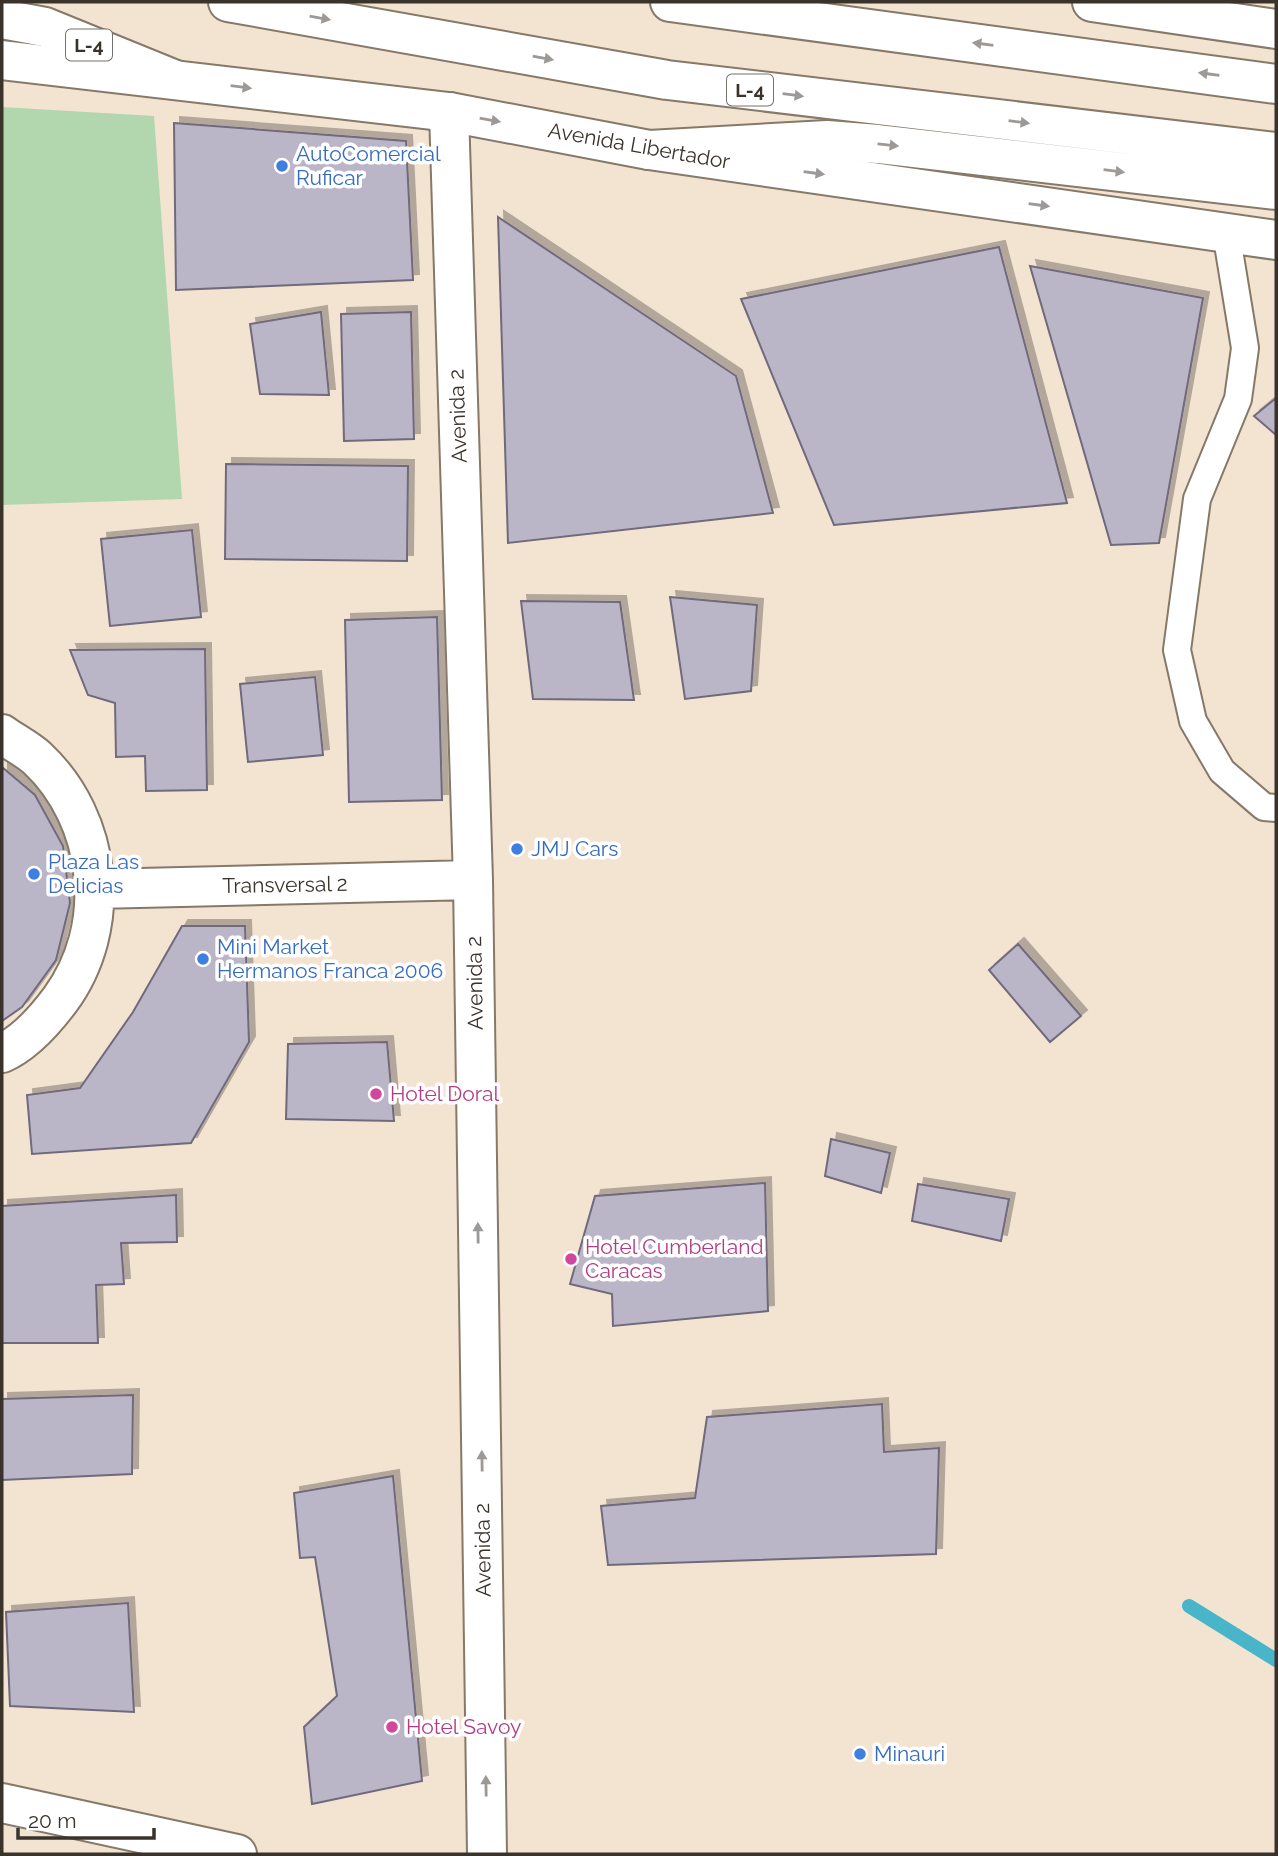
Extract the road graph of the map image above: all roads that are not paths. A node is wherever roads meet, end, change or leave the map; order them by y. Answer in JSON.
{"nodes":[{"id":1,"x":228,"y":2,"type":"edge"},
{"id":2,"x":670,"y":2,"type":"edge"},
{"id":3,"x":1092,"y":2,"type":"edge"},
{"id":4,"x":2,"y":19,"type":"edge"},
{"id":5,"x":1276,"y":29,"type":"edge"},
{"id":6,"x":2,"y":60,"type":"edge"},
{"id":7,"x":173,"y":79,"type":"junction"},
{"id":8,"x":1276,"y":83,"type":"edge"},
{"id":9,"x":449,"y":112,"type":"junction"},
{"id":10,"x":649,"y":150,"type":"junction"},
{"id":11,"x":1276,"y":152,"type":"edge"},
{"id":12,"x":1276,"y":190,"type":"edge"},
{"id":13,"x":1226,"y":232,"type":"junction"},
{"id":14,"x":1276,"y":240,"type":"edge"},
{"id":15,"x":2,"y":734,"type":"edge"},
{"id":16,"x":1276,"y":808,"type":"edge"},
{"id":17,"x":473,"y":880,"type":"junction"},
{"id":18,"x":96,"y":889,"type":"junction"},
{"id":19,"x":2,"y":1053,"type":"edge"},
{"id":20,"x":2,"y":1803,"type":"edge"},
{"id":21,"x":237,"y":1854,"type":"edge"},
{"id":22,"x":487,"y":1854,"type":"edge"}],
"edges":[{"from":1,"to":11,"type":"main road","number":"L-4","one_way":true},
{"from":8,"to":2,"type":"main road","one_way":true},
{"from":3,"to":5,"type":"main road"},
{"from":4,"to":7,"type":"main road","number":"L-4"},
{"from":6,"to":7,"type":"main road","name":"Avenida Libertador","number":"L-4"},
{"from":7,"to":9,"type":"main road","name":"Avenida Libertador","number":"L-4","one_way":true},
{"from":9,"to":10,"type":"main road","name":"Avenida Libertador","number":"L-4","one_way":true},
{"from":9,"to":17,"type":"main road","name":"Avenida 2"},
{"from":10,"to":12,"type":"main road","number":"L-4","one_way":true},
{"from":10,"to":13,"type":"main road","name":"Avenida Libertador","number":"L-4","one_way":true},
{"from":13,"to":14,"type":"main road","name":"Avenida Libertador","number":"L-4"},
{"from":13,"to":16,"type":"lane"},
{"from":15,"to":18,"type":"main road"},
{"from":17,"to":18,"type":"main road","name":"Transversal 2"},
{"from":22,"to":17,"type":"main road","name":"Avenida 2","one_way":true},
{"from":18,"to":19,"type":"main road"},
{"from":20,"to":21,"type":"main road"}]}
